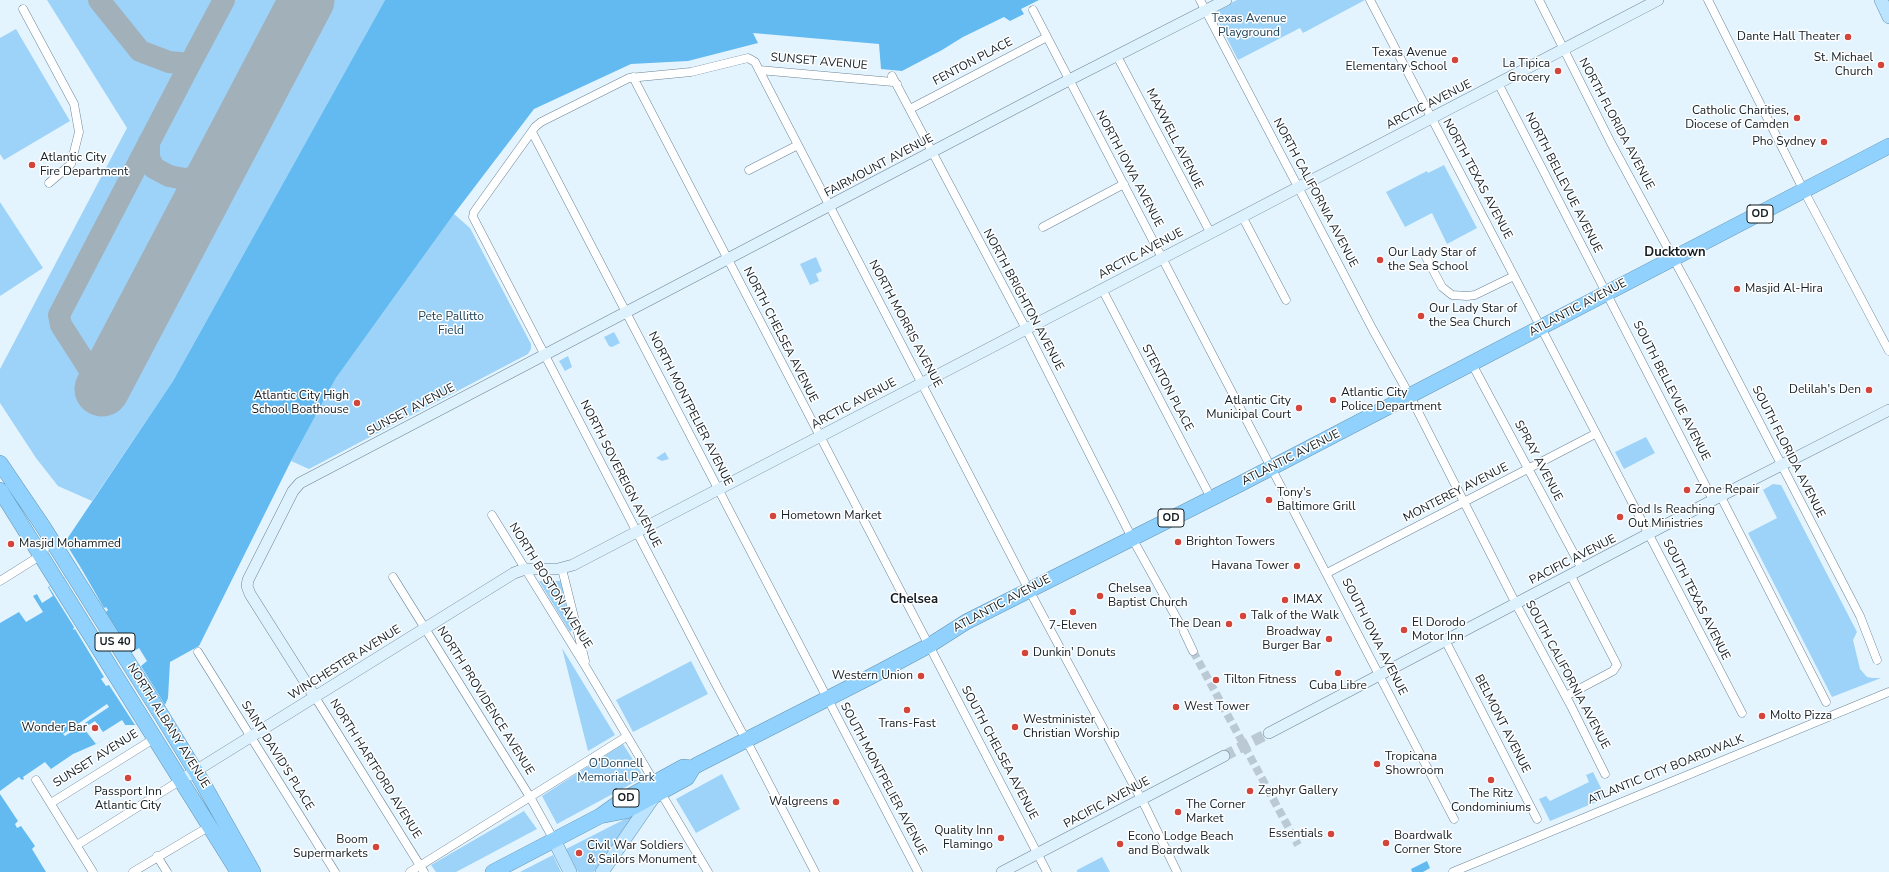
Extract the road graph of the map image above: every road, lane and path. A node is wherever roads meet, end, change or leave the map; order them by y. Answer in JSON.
{"nodes":[{"id":1,"x":1200,"y":0,"type":"edge"},
{"id":2,"x":1226,"y":0,"type":"edge"},
{"id":3,"x":1370,"y":0,"type":"edge"},
{"id":4,"x":1539,"y":0,"type":"edge"},
{"id":5,"x":1658,"y":0,"type":"edge"},
{"id":6,"x":1708,"y":0,"type":"edge"},
{"id":7,"x":1881,"y":0,"type":"edge"},
{"id":8,"x":23,"y":9,"type":"dead end"},
{"id":9,"x":1033,"y":10,"type":"dead end"},
{"id":10,"x":1206,"y":11,"type":"junction"},
{"id":11,"x":1889,"y":17,"type":"edge"},
{"id":12,"x":1047,"y":36,"type":"junction"},
{"id":13,"x":1564,"y":49,"type":"junction"},
{"id":14,"x":1117,"y":56,"type":"junction"},
{"id":15,"x":759,"y":70,"type":"junction"},
{"id":16,"x":892,"y":76,"type":"dead end"},
{"id":17,"x":633,"y":77,"type":"junction"},
{"id":18,"x":1069,"y":80,"type":"junction"},
{"id":19,"x":1498,"y":83,"type":"junction"},
{"id":20,"x":897,"y":84,"type":"junction"},
{"id":21,"x":910,"y":109,"type":"junction"},
{"id":22,"x":1431,"y":118,"type":"junction"},
{"id":23,"x":532,"y":132,"type":"junction"},
{"id":24,"x":798,"y":145,"type":"junction"},
{"id":25,"x":1889,"y":146,"type":"edge"},
{"id":26,"x":932,"y":153,"type":"junction"},
{"id":27,"x":749,"y":170,"type":"dead end"},
{"id":28,"x":49,"y":183,"type":"dead end"},
{"id":29,"x":1124,"y":184,"type":"junction"},
{"id":30,"x":1298,"y":187,"type":"junction"},
{"id":31,"x":1804,"y":191,"type":"junction"},
{"id":32,"x":829,"y":206,"type":"junction"},
{"id":33,"x":1242,"y":216,"type":"junction"},
{"id":34,"x":474,"y":219,"type":"joint"},
{"id":35,"x":1043,"y":227,"type":"dead end"},
{"id":36,"x":1210,"y":232,"type":"junction"},
{"id":37,"x":1425,"y":255,"type":"dead end"},
{"id":38,"x":1162,"y":257,"type":"junction"},
{"id":39,"x":1673,"y":258,"type":"junction"},
{"id":40,"x":727,"y":259,"type":"junction"},
{"id":41,"x":1514,"y":276,"type":"junction"},
{"id":42,"x":1102,"y":289,"type":"junction"},
{"id":43,"x":1607,"y":294,"type":"junction"},
{"id":44,"x":1286,"y":300,"type":"dead end"},
{"id":45,"x":626,"y":312,"type":"junction"},
{"id":46,"x":1540,"y":328,"type":"junction"},
{"id":47,"x":1026,"y":329,"type":"junction"},
{"id":48,"x":1889,"y":351,"type":"edge"},
{"id":49,"x":544,"y":355,"type":"junction"},
{"id":50,"x":1472,"y":364,"type":"junction"},
{"id":51,"x":922,"y":383,"type":"junction"},
{"id":52,"x":1410,"y":396,"type":"junction"},
{"id":53,"x":1889,"y":410,"type":"edge"},
{"id":54,"x":1595,"y":434,"type":"junction"},
{"id":55,"x":820,"y":437,"type":"junction"},
{"id":56,"x":0,"y":463,"type":"edge"},
{"id":57,"x":1781,"y":465,"type":"junction"},
{"id":58,"x":1271,"y":467,"type":"junction"},
{"id":59,"x":1528,"y":469,"type":"junction"},
{"id":60,"x":0,"y":490,"type":"edge"},
{"id":61,"x":718,"y":490,"type":"junction"},
{"id":62,"x":293,"y":491,"type":"joint"},
{"id":63,"x":1211,"y":498,"type":"junction"},
{"id":64,"x":1717,"y":498,"type":"junction"},
{"id":65,"x":1464,"y":503,"type":"junction"},
{"id":66,"x":492,"y":516,"type":"dead end"},
{"id":67,"x":636,"y":532,"type":"junction"},
{"id":68,"x":1648,"y":535,"type":"junction"},
{"id":69,"x":1132,"y":538,"type":"junction"},
{"id":70,"x":52,"y":541,"type":"junction"},
{"id":71,"x":40,"y":554,"type":"junction"},
{"id":72,"x":525,"y":569,"type":"junction"},
{"id":73,"x":562,"y":569,"type":"junction"},
{"id":74,"x":1582,"y":569,"type":"junction"},
{"id":75,"x":1327,"y":573,"type":"junction"},
{"id":76,"x":1571,"y":576,"type":"junction"},
{"id":77,"x":393,"y":577,"type":"dead end"},
{"id":78,"x":0,"y":581,"type":"edge"},
{"id":79,"x":1029,"y":590,"type":"junction"},
{"id":80,"x":1516,"y":604,"type":"junction"},
{"id":81,"x":425,"y":628,"type":"junction"},
{"id":82,"x":1445,"y":640,"type":"junction"},
{"id":83,"x":930,"y":645,"type":"junction"},
{"id":84,"x":1193,"y":651,"type":"tunnel mouth"},
{"id":85,"x":198,"y":652,"type":"dead end"},
{"id":86,"x":1878,"y":660,"type":"dead end"},
{"id":87,"x":587,"y":669,"type":"junction"},
{"id":88,"x":1380,"y":675,"type":"junction"},
{"id":89,"x":1889,"y":692,"type":"edge"},
{"id":90,"x":1566,"y":696,"type":"junction"},
{"id":91,"x":315,"y":697,"type":"junction"},
{"id":92,"x":827,"y":698,"type":"junction"},
{"id":93,"x":1826,"y":702,"type":"dead end"},
{"id":94,"x":1742,"y":713,"type":"dead end"},
{"id":95,"x":1269,"y":733,"type":"tunnel mouth"},
{"id":96,"x":251,"y":737,"type":"junction"},
{"id":97,"x":626,"y":737,"type":"junction"},
{"id":98,"x":155,"y":738,"type":"junction"},
{"id":99,"x":746,"y":740,"type":"junction"},
{"id":100,"x":1224,"y":756,"type":"tunnel mouth"},
{"id":101,"x":196,"y":771,"type":"junction"},
{"id":102,"x":1604,"y":774,"type":"dead end"},
{"id":103,"x":36,"y":780,"type":"dead end"},
{"id":104,"x":181,"y":780,"type":"junction"},
{"id":105,"x":656,"y":789,"type":"junction"},
{"id":106,"x":530,"y":797,"type":"junction"},
{"id":107,"x":1141,"y":800,"type":"junction"},
{"id":108,"x":51,"y":803,"type":"junction"},
{"id":109,"x":1454,"y":819,"type":"dead end"},
{"id":110,"x":1537,"y":819,"type":"dead end"},
{"id":111,"x":210,"y":826,"type":"junction"},
{"id":112,"x":554,"y":840,"type":"junction"},
{"id":113,"x":77,"y":845,"type":"junction"},
{"id":114,"x":1038,"y":853,"type":"junction"},
{"id":115,"x":157,"y":856,"type":"junction"},
{"id":116,"x":422,"y":869,"type":"edge"},
{"id":117,"x":93,"y":872,"type":"edge"},
{"id":118,"x":133,"y":872,"type":"edge"},
{"id":119,"x":167,"y":872,"type":"edge"},
{"id":120,"x":238,"y":872,"type":"edge"},
{"id":121,"x":253,"y":872,"type":"edge"},
{"id":122,"x":335,"y":872,"type":"edge"},
{"id":123,"x":410,"y":872,"type":"edge"},
{"id":124,"x":493,"y":872,"type":"edge"},
{"id":125,"x":570,"y":872,"type":"edge"},
{"id":126,"x":602,"y":872,"type":"edge"},
{"id":127,"x":708,"y":872,"type":"edge"},
{"id":128,"x":815,"y":872,"type":"edge"},
{"id":129,"x":918,"y":872,"type":"edge"},
{"id":130,"x":1002,"y":872,"type":"edge"},
{"id":131,"x":1047,"y":872,"type":"edge"},
{"id":132,"x":1177,"y":872,"type":"edge"},
{"id":133,"x":1452,"y":872,"type":"edge"}],
"edges":[{"from":1,"to":10,"type":"street","name":"NORTH CALIFORNIA AVENUE"},
{"from":2,"to":10,"type":"street","name":"FAIRMOUNT AVENUE"},
{"from":3,"to":22,"type":"street","name":"NORTH TEXAS AVENUE"},
{"from":4,"to":13,"type":"street","name":"NORTH FLORIDA AVENUE"},
{"from":5,"to":13,"type":"street","name":"ARCTIC AVENUE"},
{"from":6,"to":31,"type":"street"},
{"from":7,"to":11,"type":"main road"},
{"from":8,"to":28,"type":"street"},
{"from":9,"to":12,"type":"street","name":"NORTH IOWA AVENUE"},
{"from":10,"to":14,"type":"street","name":"FAIRMOUNT AVENUE"},
{"from":10,"to":30,"type":"street","name":"NORTH CALIFORNIA AVENUE"},
{"from":12,"to":18,"type":"street","name":"NORTH IOWA AVENUE"},
{"from":12,"to":21,"type":"street","name":"FENTON PLACE"},
{"from":13,"to":19,"type":"street","name":"ARCTIC AVENUE"},
{"from":13,"to":39,"type":"street","name":"NORTH FLORIDA AVENUE"},
{"from":14,"to":18,"type":"street","name":"FAIRMOUNT AVENUE"},
{"from":14,"to":36,"type":"street","name":"MAXWELL AVENUE"},
{"from":15,"to":17,"type":"street","name":"SUNSET AVENUE"},
{"from":15,"to":20,"type":"street","name":"SUNSET AVENUE"},
{"from":15,"to":24,"type":"street","name":"NORTH MORRIS AVENUE"},
{"from":16,"to":20,"type":"street","name":"NORTH BRIGHTON AVENUE"},
{"from":17,"to":23,"type":"street","name":"SUNSET AVENUE"},
{"from":17,"to":40,"type":"street","name":"NORTH CHELSEA AVENUE"},
{"from":18,"to":26,"type":"street","name":"FAIRMOUNT AVENUE"},
{"from":18,"to":29,"type":"street","name":"NORTH IOWA AVENUE"},
{"from":19,"to":22,"type":"street","name":"ARCTIC AVENUE"},
{"from":19,"to":43,"type":"street","name":"NORTH BELLEVUE AVENUE"},
{"from":20,"to":21,"type":"street","name":"NORTH BRIGHTON AVENUE"},
{"from":21,"to":26,"type":"street","name":"NORTH BRIGHTON AVENUE"},
{"from":22,"to":30,"type":"street","name":"ARCTIC AVENUE"},
{"from":22,"to":41,"type":"street","name":"NORTH TEXAS AVENUE"},
{"from":23,"to":34,"type":"street","name":"SUNSET AVENUE"},
{"from":23,"to":45,"type":"street","name":"NORTH MONTPELIER AVENUE"},
{"from":24,"to":27,"type":"street"},
{"from":24,"to":32,"type":"street","name":"NORTH MORRIS AVENUE"},
{"from":25,"to":31,"type":"highway","name":"ATLANTIC AVENUE","number":"OD"},
{"from":26,"to":32,"type":"street","name":"FAIRMOUNT AVENUE"},
{"from":26,"to":47,"type":"street","name":"NORTH BRIGHTON AVENUE"},
{"from":29,"to":35,"type":"street"},
{"from":29,"to":38,"type":"street","name":"NORTH IOWA AVENUE"},
{"from":30,"to":33,"type":"street","name":"ARCTIC AVENUE"},
{"from":30,"to":52,"type":"street","name":"NORTH CALIFORNIA AVENUE"},
{"from":31,"to":39,"type":"highway","name":"ATLANTIC AVENUE","number":"OD"},
{"from":31,"to":48,"type":"street"},
{"from":32,"to":40,"type":"street","name":"FAIRMOUNT AVENUE"},
{"from":32,"to":51,"type":"street","name":"NORTH MORRIS AVENUE"},
{"from":33,"to":36,"type":"street","name":"ARCTIC AVENUE"},
{"from":33,"to":44,"type":"street"},
{"from":34,"to":49,"type":"street","name":"NORTH SOVEREIGN AVENUE"},
{"from":36,"to":38,"type":"street","name":"ARCTIC AVENUE"},
{"from":37,"to":41,"type":"street"},
{"from":38,"to":42,"type":"street","name":"ARCTIC AVENUE"},
{"from":38,"to":58,"type":"street","name":"NORTH IOWA AVENUE"},
{"from":39,"to":43,"type":"highway","name":"ATLANTIC AVENUE","number":"OD"},
{"from":39,"to":57,"type":"street","name":"SOUTH FLORIDA AVENUE"},
{"from":40,"to":45,"type":"street","name":"FAIRMOUNT AVENUE"},
{"from":40,"to":55,"type":"street","name":"NORTH CHELSEA AVENUE"},
{"from":41,"to":46,"type":"street","name":"NORTH TEXAS AVENUE"},
{"from":42,"to":47,"type":"street","name":"ARCTIC AVENUE"},
{"from":42,"to":63,"type":"street","name":"STENTON PLACE"},
{"from":43,"to":46,"type":"highway","name":"ATLANTIC AVENUE","number":"OD"},
{"from":43,"to":64,"type":"street","name":"SOUTH BELLEVUE AVENUE"},
{"from":45,"to":49,"type":"street","name":"FAIRMOUNT AVENUE"},
{"from":45,"to":61,"type":"street","name":"NORTH MONTPELIER AVENUE"},
{"from":46,"to":50,"type":"highway","name":"ATLANTIC AVENUE","number":"OD"},
{"from":46,"to":54,"type":"street","name":"SOUTH TEXAS AVENUE"},
{"from":47,"to":51,"type":"street","name":"ARCTIC AVENUE"},
{"from":47,"to":69,"type":"street","name":"NORTH BRIGHTON AVENUE"},
{"from":49,"to":62,"type":"street","name":"SUNSET AVENUE"},
{"from":49,"to":67,"type":"street","name":"NORTH SOVEREIGN AVENUE"},
{"from":50,"to":52,"type":"highway","name":"ATLANTIC AVENUE","number":"OD"},
{"from":50,"to":59,"type":"street","name":"SPRAY AVENUE"},
{"from":51,"to":55,"type":"street","name":"ARCTIC AVENUE"},
{"from":51,"to":79,"type":"street","name":"NORTH MORRIS AVENUE"},
{"from":52,"to":58,"type":"highway","name":"ATLANTIC AVENUE","number":"OD"},
{"from":52,"to":65,"type":"street","name":"SOUTH CALIFORNIA AVENUE"},
{"from":53,"to":57,"type":"street","name":"PACIFIC AVENUE"},
{"from":54,"to":59,"type":"street","name":"MONTEREY AVENUE"},
{"from":54,"to":68,"type":"street","name":"SOUTH TEXAS AVENUE"},
{"from":55,"to":61,"type":"street","name":"ARCTIC AVENUE"},
{"from":55,"to":83,"type":"street","name":"NORTH CHELSEA AVENUE"},
{"from":56,"to":70,"type":"highway","name":"NORTH ALBANY AVENUE","number":"US 40"},
{"from":57,"to":64,"type":"street","name":"PACIFIC AVENUE"},
{"from":57,"to":86,"type":"street","name":"SOUTH FLORIDA AVENUE"},
{"from":58,"to":63,"type":"highway","name":"ATLANTIC AVENUE","number":"OD"},
{"from":58,"to":75,"type":"street","name":"SOUTH IOWA AVENUE"},
{"from":59,"to":65,"type":"street","name":"MONTEREY AVENUE"},
{"from":59,"to":74,"type":"street","name":"SPRAY AVENUE"},
{"from":60,"to":71,"type":"highway","name":"NORTH ALBANY AVENUE","number":"US 40"},
{"from":61,"to":67,"type":"street","name":"ARCTIC AVENUE"},
{"from":61,"to":92,"type":"street","name":"NORTH MONTPELIER AVENUE"},
{"from":62,"to":91,"type":"street","name":"NORTH HARTFORD AVENUE"},
{"from":63,"to":69,"type":"highway","name":"ATLANTIC AVENUE","number":"OD"},
{"from":64,"to":68,"type":"street","name":"PACIFIC AVENUE"},
{"from":64,"to":93,"type":"street","name":"SOUTH BELLEVUE AVENUE"},
{"from":65,"to":75,"type":"street","name":"MONTEREY AVENUE"},
{"from":65,"to":80,"type":"street","name":"SOUTH CALIFORNIA AVENUE"},
{"from":66,"to":72,"type":"street","name":"NORTH BOSTON AVENUE"},
{"from":67,"to":73,"type":"street","name":"WINCHESTER AVENUE"},
{"from":67,"to":99,"type":"street","name":"NORTH SOVEREIGN AVENUE"},
{"from":68,"to":74,"type":"street","name":"PACIFIC AVENUE"},
{"from":68,"to":94,"type":"street","name":"SOUTH TEXAS AVENUE"},
{"from":69,"to":79,"type":"highway","name":"ATLANTIC AVENUE","number":"OD"},
{"from":69,"to":84,"type":"street","name":"NORTH BRIGHTON AVENUE"},
{"from":70,"to":71,"type":"street"},
{"from":70,"to":101,"type":"highway","name":"NORTH ALBANY AVENUE","number":"US 40"},
{"from":71,"to":78,"type":"street"},
{"from":71,"to":98,"type":"highway","name":"NORTH ALBANY AVENUE","number":"US 40"},
{"from":72,"to":73,"type":"street","name":"WINCHESTER AVENUE"},
{"from":72,"to":81,"type":"street","name":"WINCHESTER AVENUE"},
{"from":72,"to":87,"type":"street","name":"NORTH BOSTON AVENUE"},
{"from":73,"to":87,"type":"street","name":"NORTH BOSTON AVENUE"},
{"from":74,"to":76,"type":"street","name":"PACIFIC AVENUE"},
{"from":75,"to":88,"type":"street","name":"SOUTH IOWA AVENUE"},
{"from":76,"to":80,"type":"street","name":"PACIFIC AVENUE"},
{"from":76,"to":90,"type":"street"},
{"from":77,"to":81,"type":"street","name":"NORTH PROVIDENCE AVENUE"},
{"from":79,"to":83,"type":"highway","name":"ATLANTIC AVENUE","number":"OD"},
{"from":79,"to":107,"type":"street","name":"NORTH MORRIS AVENUE"},
{"from":80,"to":82,"type":"street","name":"PACIFIC AVENUE"},
{"from":80,"to":90,"type":"street","name":"SOUTH CALIFORNIA AVENUE"},
{"from":81,"to":91,"type":"street","name":"WINCHESTER AVENUE"},
{"from":81,"to":106,"type":"street","name":"NORTH PROVIDENCE AVENUE"},
{"from":82,"to":88,"type":"street","name":"PACIFIC AVENUE"},
{"from":82,"to":110,"type":"street","name":"BELMONT AVENUE"},
{"from":83,"to":92,"type":"highway","name":"ATLANTIC AVENUE","number":"OD"},
{"from":83,"to":114,"type":"street","name":"SOUTH CHELSEA AVENUE"},
{"from":85,"to":96,"type":"street","name":"SAINT DAVID'S PLACE"},
{"from":87,"to":97,"type":"street","name":"NORTH BOSTON AVENUE"},
{"from":88,"to":95,"type":"street","name":"PACIFIC AVENUE"},
{"from":88,"to":109,"type":"street","name":"SOUTH IOWA AVENUE"},
{"from":89,"to":133,"type":"street","name":"ATLANTIC CITY BOARDWALK"},
{"from":90,"to":102,"type":"street","name":"SOUTH CALIFORNIA AVENUE"},
{"from":91,"to":96,"type":"street","name":"WINCHESTER AVENUE"},
{"from":91,"to":116,"type":"street","name":"NORTH HARTFORD AVENUE"},
{"from":92,"to":99,"type":"highway","name":"ATLANTIC AVENUE","number":"OD"},
{"from":92,"to":129,"type":"street","name":"SOUTH MONTPELIER AVENUE"},
{"from":96,"to":101,"type":"street","name":"WINCHESTER AVENUE"},
{"from":96,"to":122,"type":"street","name":"SAINT DAVID'S PLACE"},
{"from":97,"to":105,"type":"street","name":"NORTH BOSTON AVENUE"},
{"from":97,"to":106,"type":"street"},
{"from":98,"to":104,"type":"highway","name":"NORTH ALBANY AVENUE","number":"US 40"},
{"from":98,"to":108,"type":"street","name":"SUNSET AVENUE"},
{"from":99,"to":105,"type":"highway","name":"ATLANTIC AVENUE","number":"OD"},
{"from":99,"to":128,"type":"street","name":"NORTH SOVEREIGN AVENUE"},
{"from":100,"to":107,"type":"street","name":"PACIFIC AVENUE"},
{"from":101,"to":104,"type":"street","name":"WINCHESTER AVENUE"},
{"from":101,"to":121,"type":"highway","name":"NORTH ALBANY AVENUE","number":"US 40"},
{"from":103,"to":108,"type":"street"},
{"from":104,"to":111,"type":"highway","name":"NORTH ALBANY AVENUE","number":"US 40"},
{"from":104,"to":113,"type":"street","name":"WINCHESTER AVENUE"},
{"from":105,"to":112,"type":"highway","number":"OD"},
{"from":105,"to":126,"type":"main road","name":"ATLANTIC AVENUE"},
{"from":105,"to":127,"type":"street","name":"NORTH BOSTON AVENUE"},
{"from":106,"to":112,"type":"street","name":"NORTH PROVIDENCE AVENUE"},
{"from":106,"to":116,"type":"street"},
{"from":107,"to":114,"type":"street","name":"PACIFIC AVENUE"},
{"from":107,"to":132,"type":"street","name":"NORTH MORRIS AVENUE"},
{"from":108,"to":113,"type":"street"},
{"from":111,"to":115,"type":"street"},
{"from":111,"to":120,"type":"highway","name":"NORTH ALBANY AVENUE","number":"US 40"},
{"from":112,"to":124,"type":"highway","number":"OD"},
{"from":112,"to":125,"type":"main road"},
{"from":113,"to":117,"type":"street"},
{"from":114,"to":130,"type":"street","name":"PACIFIC AVENUE"},
{"from":114,"to":131,"type":"street","name":"SOUTH CHELSEA AVENUE"},
{"from":115,"to":118,"type":"street"},
{"from":115,"to":119,"type":"street"},
{"from":116,"to":123,"type":"street"}]}
